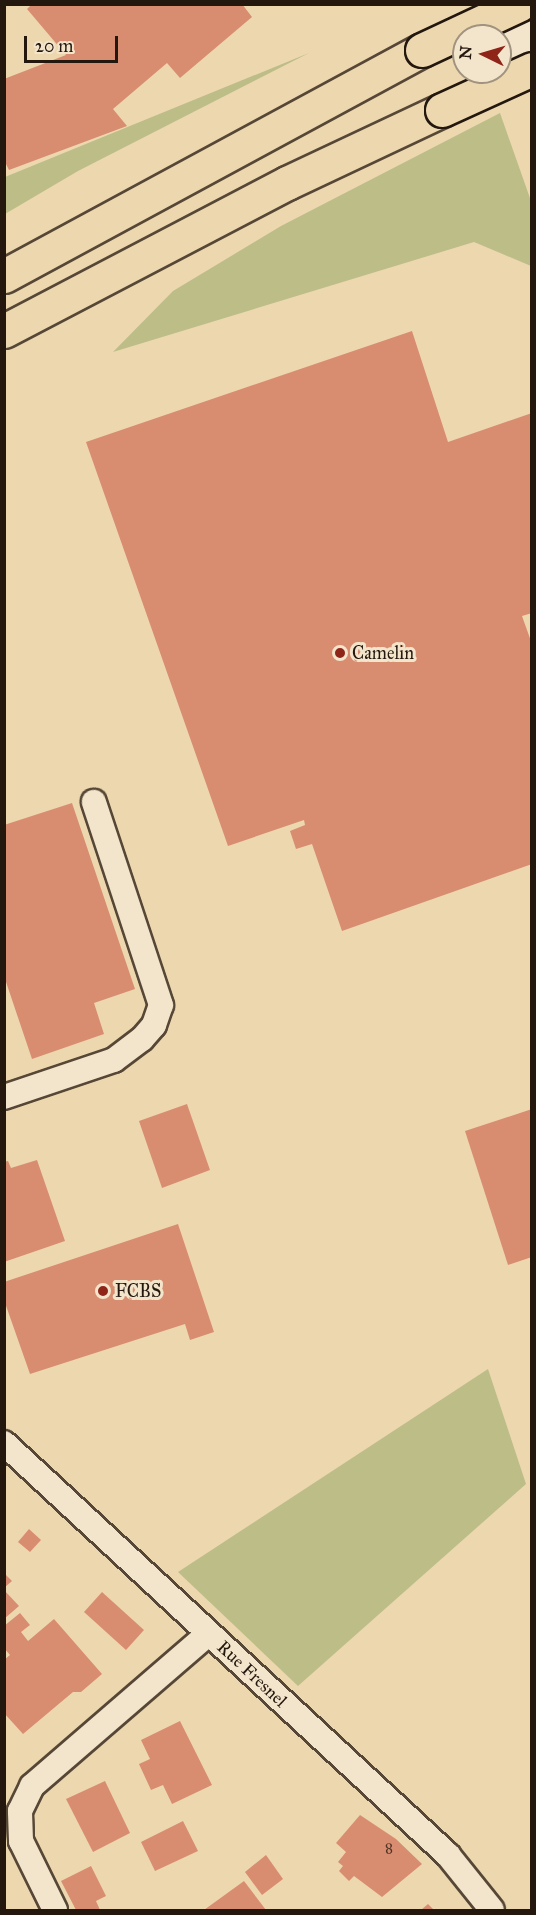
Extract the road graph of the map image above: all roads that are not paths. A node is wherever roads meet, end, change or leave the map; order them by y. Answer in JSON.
{"nodes":[{"id":1,"x":508,"y":4,"type":"edge"},
{"id":2,"x":520,"y":4,"type":"edge"},
{"id":3,"x":531,"y":70,"type":"edge"},
{"id":4,"x":4,"y":276,"type":"edge"},
{"id":5,"x":4,"y":331,"type":"edge"},
{"id":6,"x":94,"y":802,"type":"dead end"},
{"id":7,"x":4,"y":1097,"type":"edge"},
{"id":8,"x":4,"y":1443,"type":"edge"},
{"id":9,"x":208,"y":1634,"type":"junction"},
{"id":10,"x":56,"y":1911,"type":"edge"},
{"id":11,"x":492,"y":1911,"type":"edge"}],
"edges":[{"from":1,"to":3,"type":"street"},
{"from":2,"to":4,"type":"highway","bridge":true},
{"from":3,"to":5,"type":"highway","bridge":true},
{"from":6,"to":7,"type":"street"},
{"from":8,"to":9,"type":"street","name":"Rue Fresnel"},
{"from":9,"to":10,"type":"street"},
{"from":9,"to":11,"type":"street","name":"Rue Fresnel"}]}
